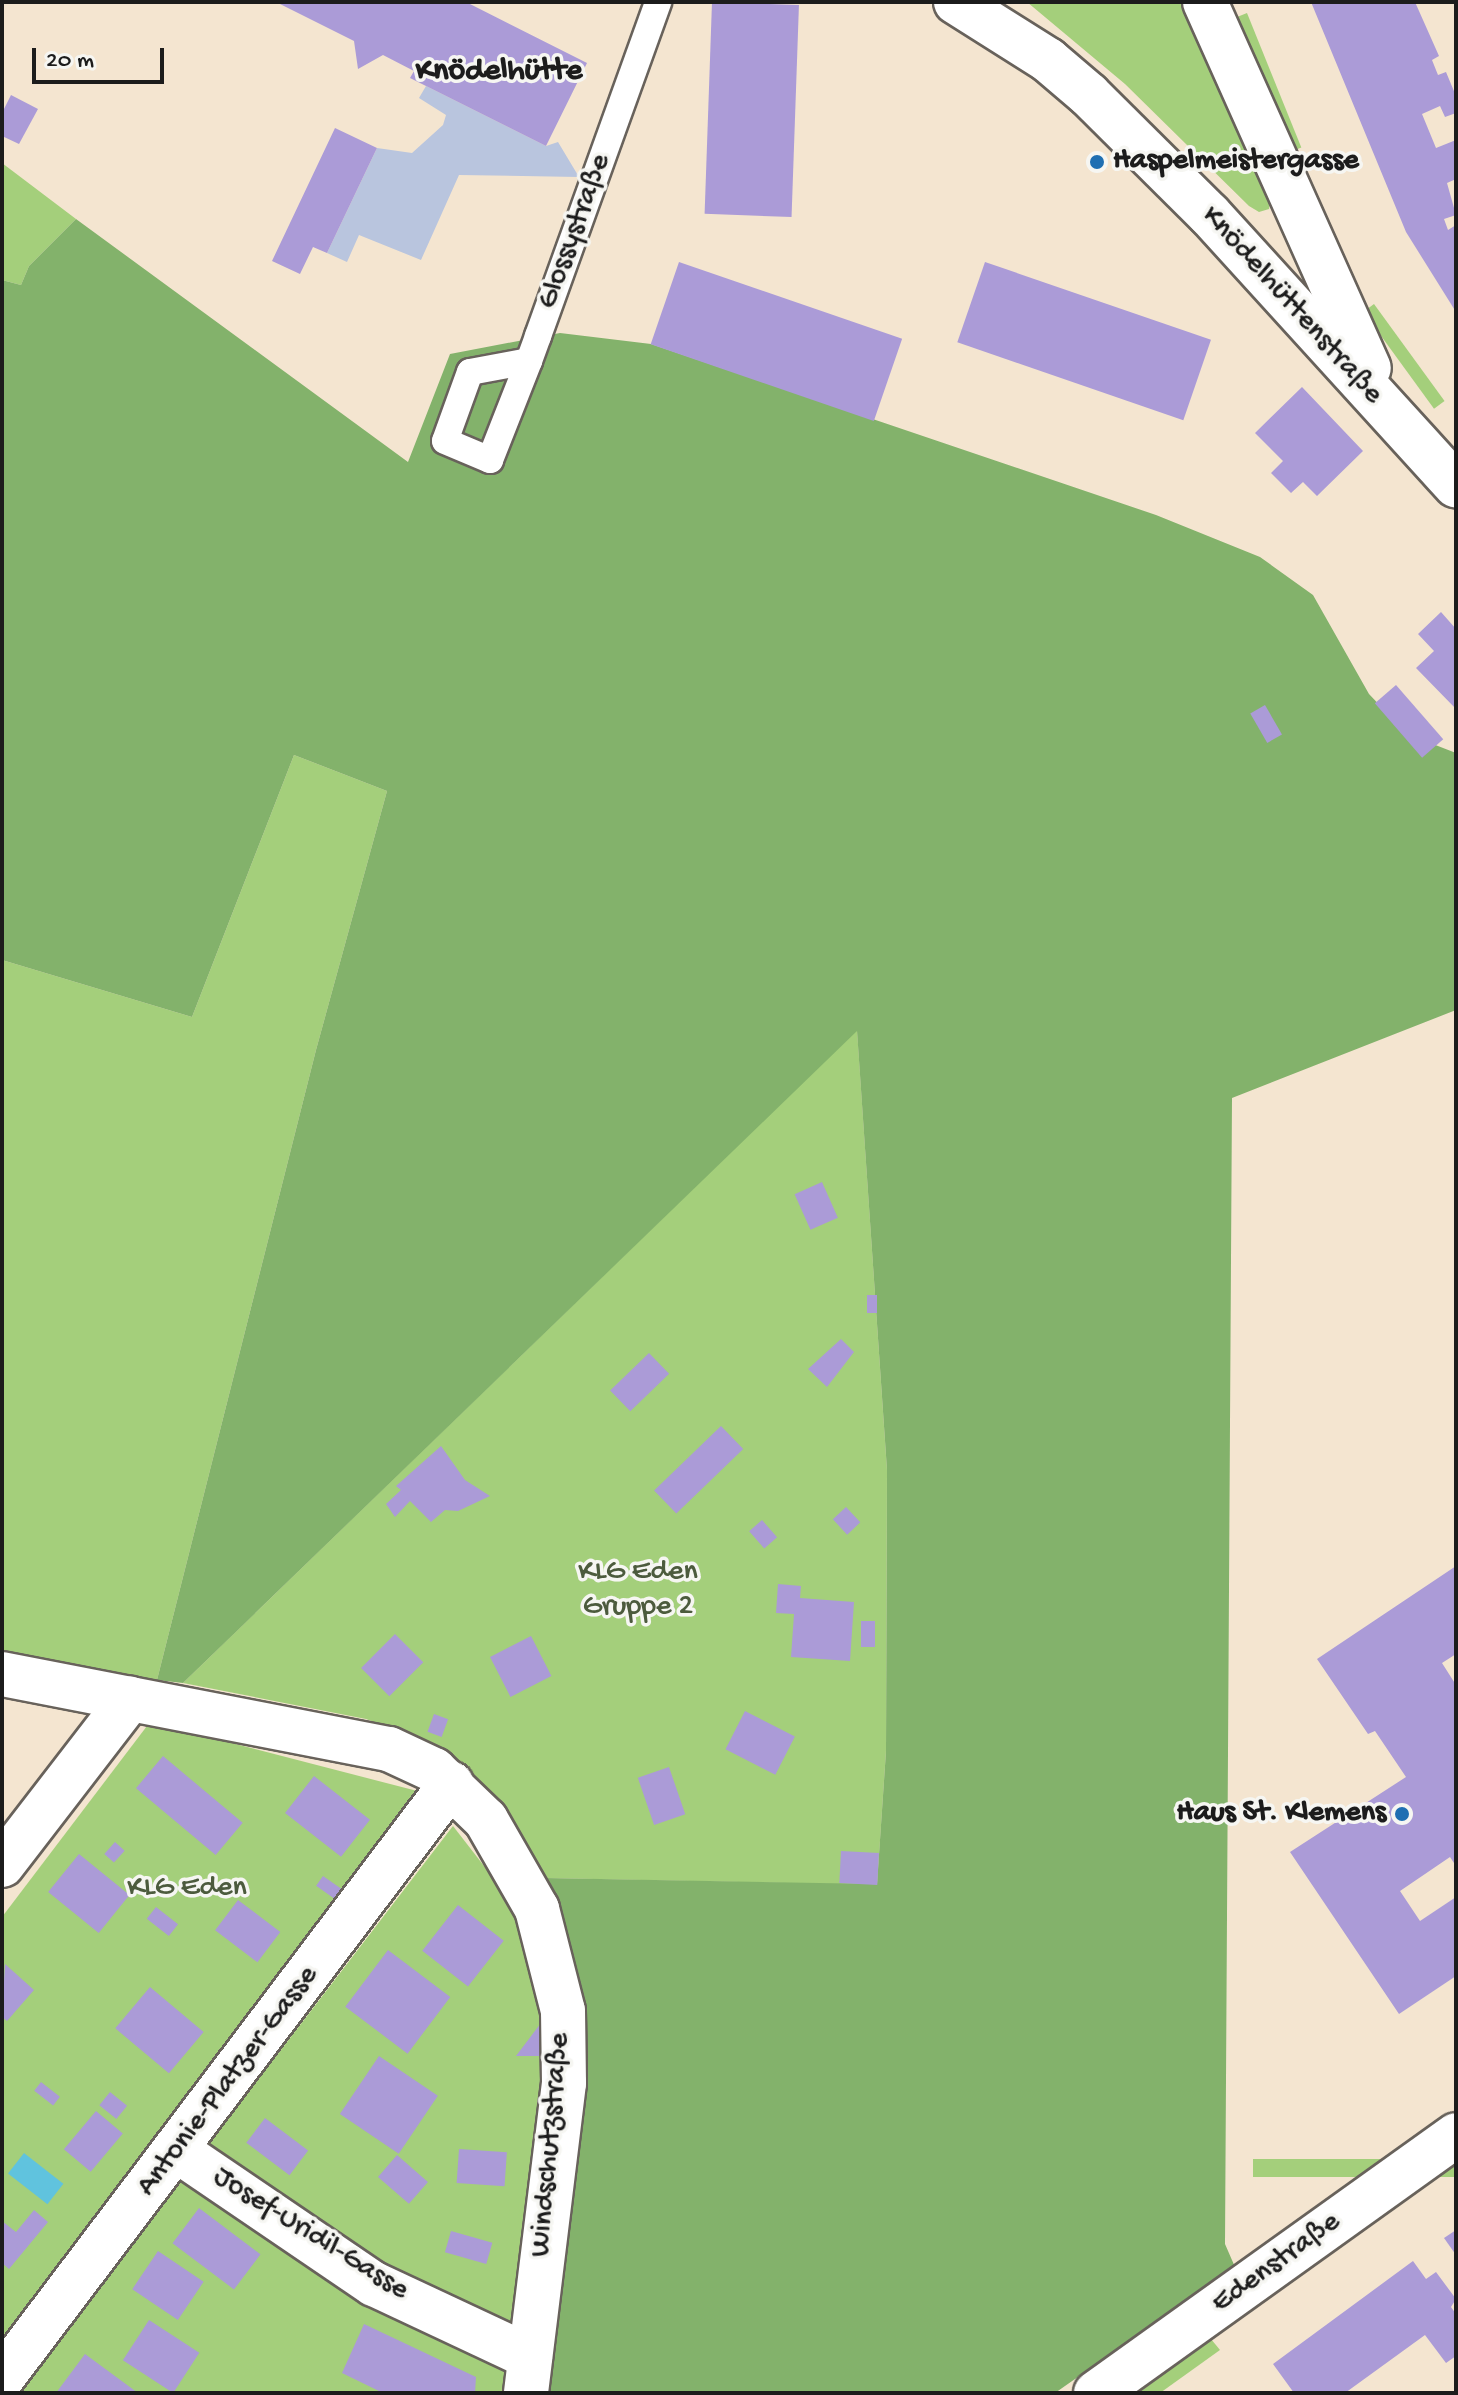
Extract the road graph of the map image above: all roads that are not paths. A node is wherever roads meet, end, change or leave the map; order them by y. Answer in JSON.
{"nodes":[{"id":1,"x":658,"y":2,"type":"edge"},
{"id":2,"x":956,"y":2,"type":"edge"},
{"id":3,"x":1205,"y":2,"type":"edge"},
{"id":4,"x":529,"y":361,"type":"junction"},
{"id":5,"x":1404,"y":430,"type":"junction"},
{"id":6,"x":1456,"y":485,"type":"edge"},
{"id":7,"x":2,"y":1674,"type":"edge"},
{"id":8,"x":130,"y":1699,"type":"junction"},
{"id":9,"x":451,"y":1784,"type":"junction"},
{"id":10,"x":2,"y":1865,"type":"edge"},
{"id":11,"x":1456,"y":2135,"type":"edge"},
{"id":12,"x":178,"y":2151,"type":"junction"},
{"id":13,"x":528,"y":2375,"type":"edge"},
{"id":14,"x":2,"y":2378,"type":"edge"},
{"id":15,"x":1096,"y":2393,"type":"edge"}],
"edges":[{"from":1,"to":4,"type":"lane","name":"Glossystraße"},
{"from":2,"to":5,"type":"street","name":"Knödelhüttenstraße"},
{"from":3,"to":5,"type":"street","name":"Knödelhüttenstraße"},
{"from":4,"to":4,"type":"lane","name":"Glossystraße"},
{"from":5,"to":6,"type":"street","name":"Knödelhüttenstraße"},
{"from":7,"to":8,"type":"street","name":"Windschutzstraße"},
{"from":8,"to":9,"type":"street","name":"Windschutzstraße"},
{"from":8,"to":10,"type":"street"},
{"from":9,"to":12,"type":"street","name":"Antonie-Platzer-Gasse"},
{"from":9,"to":13,"type":"street","name":"Windschutzstraße"},
{"from":11,"to":15,"type":"street","name":"Edenstraße"},
{"from":12,"to":13,"type":"street","name":"Josef-Uridil-Gasse"},
{"from":12,"to":14,"type":"street","name":"Antonie-Platzer-Gasse"}]}
